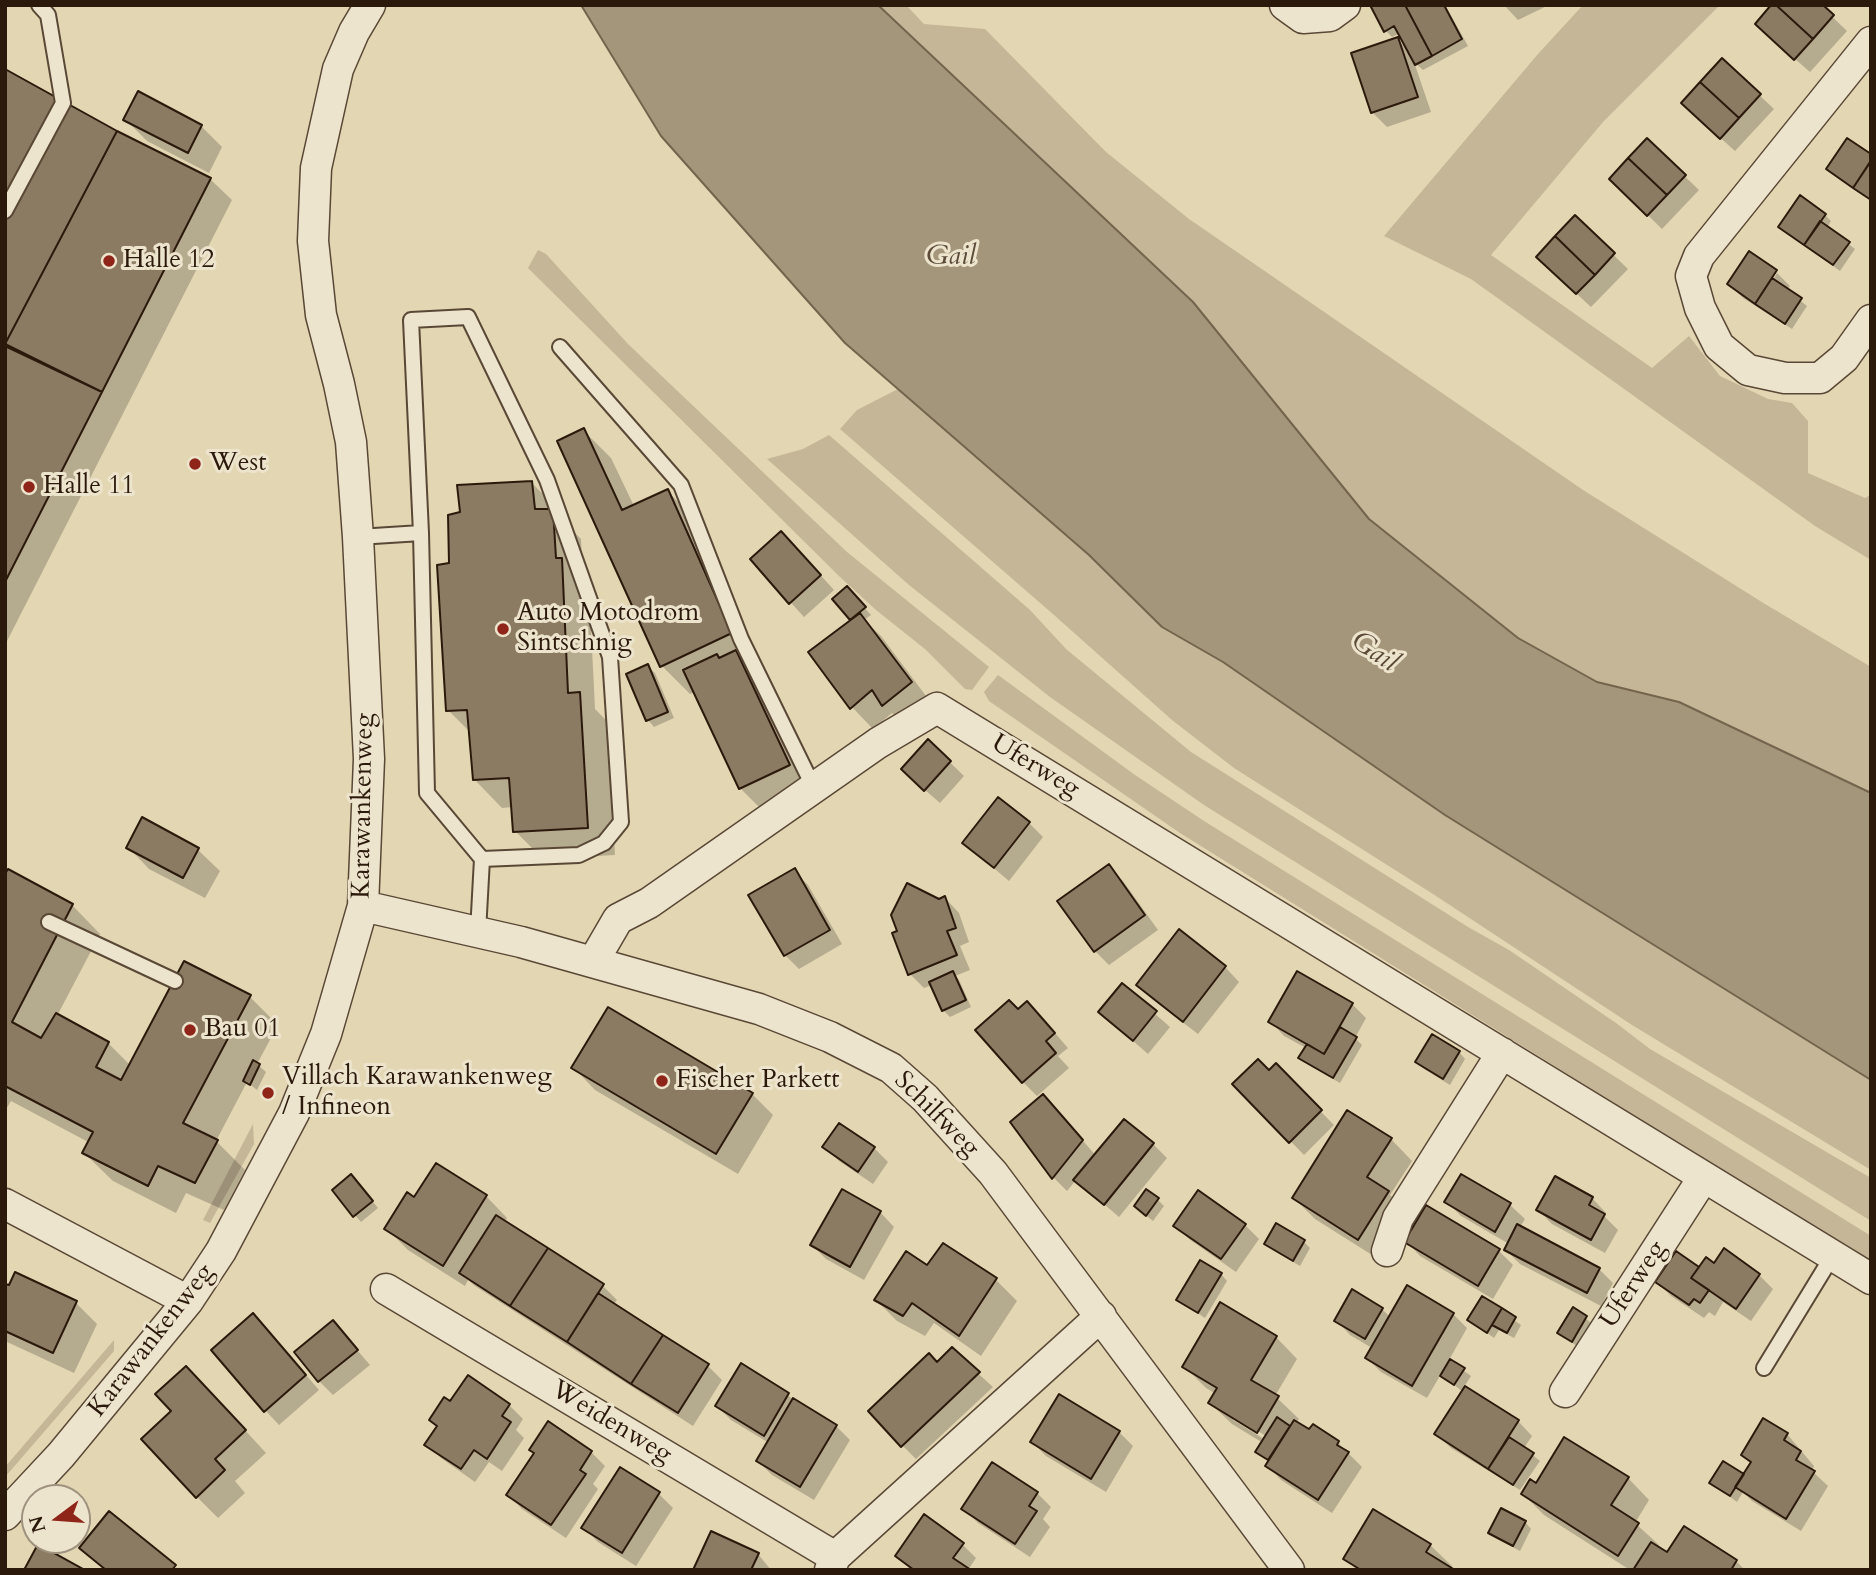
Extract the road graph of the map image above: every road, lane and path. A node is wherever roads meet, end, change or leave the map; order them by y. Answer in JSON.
{"nodes":[{"id":1,"x":39,"y":5,"type":"edge"},
{"id":2,"x":370,"y":5,"type":"edge"},
{"id":3,"x":1285,"y":5,"type":"edge"},
{"id":4,"x":1345,"y":5,"type":"edge"},
{"id":5,"x":1871,"y":42,"type":"edge"},
{"id":6,"x":5,"y":211,"type":"edge"},
{"id":7,"x":1871,"y":320,"type":"edge"},
{"id":8,"x":560,"y":347,"type":"dead end"},
{"id":9,"x":422,"y":533,"type":"junction"},
{"id":10,"x":358,"y":537,"type":"junction"},
{"id":11,"x":814,"y":788,"type":"junction"},
{"id":12,"x":482,"y":859,"type":"junction"},
{"id":13,"x":363,"y":906,"type":"junction"},
{"id":14,"x":49,"y":922,"type":"dead end"},
{"id":15,"x":478,"y":932,"type":"junction"},
{"id":16,"x":593,"y":962,"type":"junction"},
{"id":17,"x":174,"y":981,"type":"dead end"},
{"id":18,"x":1502,"y":1053,"type":"junction"},
{"id":19,"x":1703,"y":1178,"type":"junction"},
{"id":20,"x":5,"y":1204,"type":"edge"},
{"id":21,"x":1387,"y":1251,"type":"dead end"},
{"id":22,"x":1833,"y":1255,"type":"junction"},
{"id":23,"x":1871,"y":1279,"type":"edge"},
{"id":24,"x":386,"y":1289,"type":"dead end"},
{"id":25,"x":188,"y":1301,"type":"junction"},
{"id":26,"x":1101,"y":1316,"type":"junction"},
{"id":27,"x":1764,"y":1368,"type":"dead end"},
{"id":28,"x":1565,"y":1392,"type":"dead end"},
{"id":29,"x":5,"y":1515,"type":"edge"},
{"id":30,"x":833,"y":1564,"type":"edge"},
{"id":31,"x":1289,"y":1570,"type":"edge"}],
"edges":[{"from":1,"to":6,"type":"lane"},
{"from":2,"to":10,"type":"street","name":"Karawankenweg"},
{"from":3,"to":4,"type":"street"},
{"from":5,"to":7,"type":"street"},
{"from":8,"to":11,"type":"lane"},
{"from":9,"to":10,"type":"lane"},
{"from":9,"to":12,"type":"lane"},
{"from":9,"to":12,"type":"lane"},
{"from":10,"to":13,"type":"street","name":"Karawankenweg"},
{"from":11,"to":16,"type":"street","name":"Uferweg"},
{"from":11,"to":18,"type":"street","name":"Uferweg"},
{"from":12,"to":15,"type":"lane"},
{"from":13,"to":15,"type":"street","name":"Schilfweg"},
{"from":13,"to":25,"type":"street","name":"Karawankenweg"},
{"from":14,"to":17,"type":"lane"},
{"from":15,"to":16,"type":"street","name":"Schilfweg"},
{"from":16,"to":26,"type":"street","name":"Schilfweg"},
{"from":18,"to":19,"type":"street","name":"Uferweg"},
{"from":18,"to":21,"type":"street"},
{"from":19,"to":22,"type":"street","name":"Uferweg"},
{"from":19,"to":28,"type":"street","name":"Uferweg"},
{"from":20,"to":25,"type":"street"},
{"from":22,"to":23,"type":"street","name":"Uferweg"},
{"from":22,"to":27,"type":"lane"},
{"from":24,"to":30,"type":"street","name":"Weidenweg"},
{"from":25,"to":29,"type":"street","name":"Karawankenweg"},
{"from":26,"to":30,"type":"street","name":"Weidenweg"},
{"from":26,"to":31,"type":"street","name":"Schilfweg"}]}
